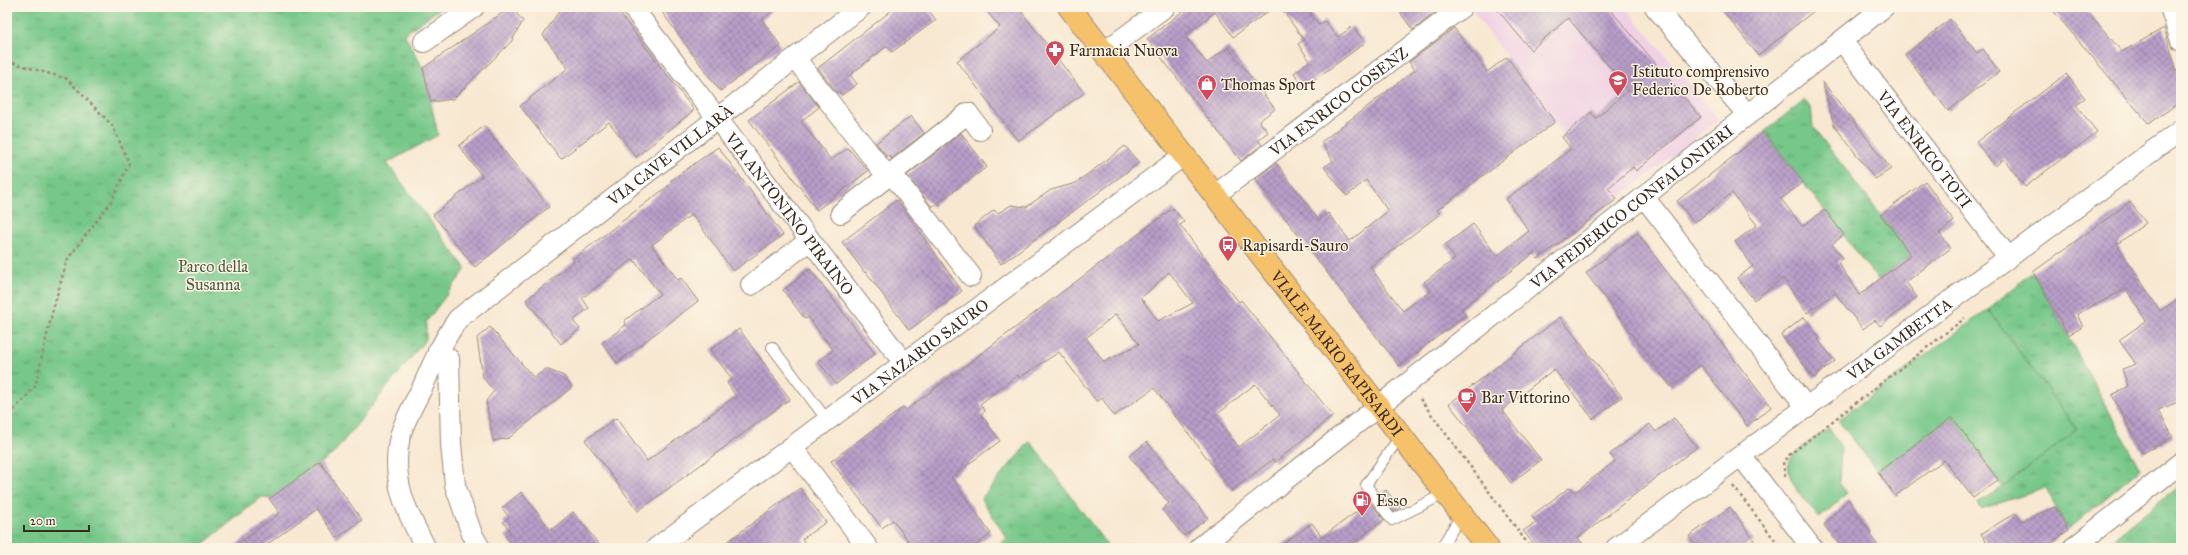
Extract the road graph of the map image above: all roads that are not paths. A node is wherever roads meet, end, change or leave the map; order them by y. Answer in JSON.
{"nodes":[{"id":1,"x":474,"y":7,"type":"edge"},
{"id":2,"x":632,"y":7,"type":"edge"},
{"id":3,"x":861,"y":7,"type":"edge"},
{"id":4,"x":1069,"y":7,"type":"edge"},
{"id":5,"x":1165,"y":7,"type":"edge"},
{"id":6,"x":1462,"y":7,"type":"edge"},
{"id":7,"x":1655,"y":7,"type":"edge"},
{"id":8,"x":1884,"y":7,"type":"edge"},
{"id":9,"x":2170,"y":7,"type":"edge"},
{"id":10,"x":1842,"y":41,"type":"junction"},
{"id":11,"x":2181,"y":41,"type":"edge"},
{"id":12,"x":424,"y":42,"type":"dead end"},
{"id":13,"x":1104,"y":52,"type":"junction"},
{"id":14,"x":795,"y":58,"type":"junction"},
{"id":15,"x":1748,"y":115,"type":"junction"},
{"id":16,"x":717,"y":119,"type":"junction"},
{"id":17,"x":980,"y":130,"type":"dead end"},
{"id":18,"x":2181,"y":130,"type":"edge"},
{"id":19,"x":1184,"y":155,"type":"junction"},
{"id":20,"x":889,"y":175,"type":"junction"},
{"id":21,"x":1214,"y":194,"type":"junction"},
{"id":22,"x":1644,"y":197,"type":"junction"},
{"id":23,"x":841,"y":212,"type":"dead end"},
{"id":24,"x":810,"y":240,"type":"junction"},
{"id":25,"x":2008,"y":257,"type":"junction"},
{"id":26,"x":971,"y":276,"type":"dead end"},
{"id":27,"x":751,"y":285,"type":"dead end"},
{"id":28,"x":772,"y":347,"type":"dead end"},
{"id":29,"x":438,"y":351,"type":"junction"},
{"id":30,"x":904,"y":363,"type":"junction"},
{"id":31,"x":1378,"y":406,"type":"junction"},
{"id":32,"x":1807,"y":408,"type":"junction"},
{"id":33,"x":828,"y":420,"type":"junction"},
{"id":34,"x":1401,"y":435,"type":"junction"},
{"id":35,"x":792,"y":447,"type":"junction"},
{"id":36,"x":1741,"y":456,"type":"junction"},
{"id":37,"x":2181,"y":463,"type":"edge"},
{"id":38,"x":1446,"y":494,"type":"junction"},
{"id":39,"x":1462,"y":514,"type":"junction"},
{"id":40,"x":2085,"y":544,"type":"edge"},
{"id":41,"x":426,"y":548,"type":"edge"},
{"id":42,"x":480,"y":548,"type":"edge"},
{"id":43,"x":656,"y":548,"type":"edge"},
{"id":44,"x":868,"y":548,"type":"edge"},
{"id":45,"x":1199,"y":548,"type":"edge"},
{"id":46,"x":1441,"y":548,"type":"edge"},
{"id":47,"x":1488,"y":548,"type":"edge"},
{"id":48,"x":1616,"y":548,"type":"edge"},
{"id":49,"x":1812,"y":548,"type":"edge"}],
"edges":[{"from":1,"to":12,"type":"street"},
{"from":2,"to":16,"type":"street","name":"VIA ANTONINO PIRAINO"},
{"from":3,"to":14,"type":"street","name":"VIA CAVE VILLARÀ"},
{"from":4,"to":13,"type":"main road","name":"VIALE MARIO RAPISARDI"},
{"from":5,"to":13,"type":"street"},
{"from":6,"to":21,"type":"street","name":"VIA ENRICO COSENZ"},
{"from":7,"to":15,"type":"street"},
{"from":8,"to":10,"type":"street","name":"VIA FEDERICO CONFALONIERI"},
{"from":9,"to":11,"type":"street"},
{"from":10,"to":15,"type":"street","name":"VIA FEDERICO CONFALONIERI"},
{"from":10,"to":25,"type":"street","name":"VIA ENRICO TOTI"},
{"from":13,"to":19,"type":"main road","name":"VIALE MARIO RAPISARDI"},
{"from":14,"to":16,"type":"street","name":"VIA CAVE VILLARÀ"},
{"from":14,"to":20,"type":"street"},
{"from":15,"to":22,"type":"street","name":"VIA FEDERICO CONFALONIERI"},
{"from":16,"to":24,"type":"street","name":"VIA ANTONINO PIRAINO"},
{"from":16,"to":29,"type":"street","name":"VIA CAVE VILLARÀ"},
{"from":17,"to":20,"type":"street"},
{"from":18,"to":25,"type":"street","name":"VIA GAMBETTA"},
{"from":19,"to":21,"type":"main road","name":"VIALE MARIO RAPISARDI"},
{"from":19,"to":30,"type":"street","name":"VIA NAZARIO SAURO"},
{"from":20,"to":23,"type":"street"},
{"from":20,"to":26,"type":"street"},
{"from":21,"to":31,"type":"main road","name":"VIALE MARIO RAPISARDI"},
{"from":22,"to":31,"type":"street","name":"VIA FEDERICO CONFALONIERI"},
{"from":22,"to":32,"type":"street"},
{"from":24,"to":27,"type":"street"},
{"from":24,"to":30,"type":"street","name":"VIA ANTONINO PIRAINO"},
{"from":25,"to":32,"type":"street","name":"VIA GAMBETTA"},
{"from":28,"to":33,"type":"lane"},
{"from":29,"to":41,"type":"street","name":"VIA CAVE VILLARÀ"},
{"from":29,"to":42,"type":"street"},
{"from":30,"to":33,"type":"street","name":"VIA NAZARIO SAURO"},
{"from":31,"to":34,"type":"main road","name":"VIALE MARIO RAPISARDI"},
{"from":31,"to":45,"type":"street","name":"VIA FEDERICO CONFALONIERI"},
{"from":32,"to":36,"type":"street","name":"VIA GAMBETTA"},
{"from":33,"to":35,"type":"street","name":"VIA NAZARIO SAURO"},
{"from":34,"to":38,"type":"main road","name":"VIALE MARIO RAPISARDI"},
{"from":34,"to":38,"type":"lane"},
{"from":35,"to":43,"type":"street","name":"VIA NAZARIO SAURO"},
{"from":35,"to":44,"type":"street"},
{"from":36,"to":48,"type":"street","name":"VIA GAMBETTA"},
{"from":36,"to":49,"type":"street"},
{"from":37,"to":40,"type":"street"},
{"from":38,"to":39,"type":"main road","name":"VIALE MARIO RAPISARDI"},
{"from":39,"to":46,"type":"lane"},
{"from":39,"to":47,"type":"main road","name":"VIALE MARIO RAPISARDI"}]}
